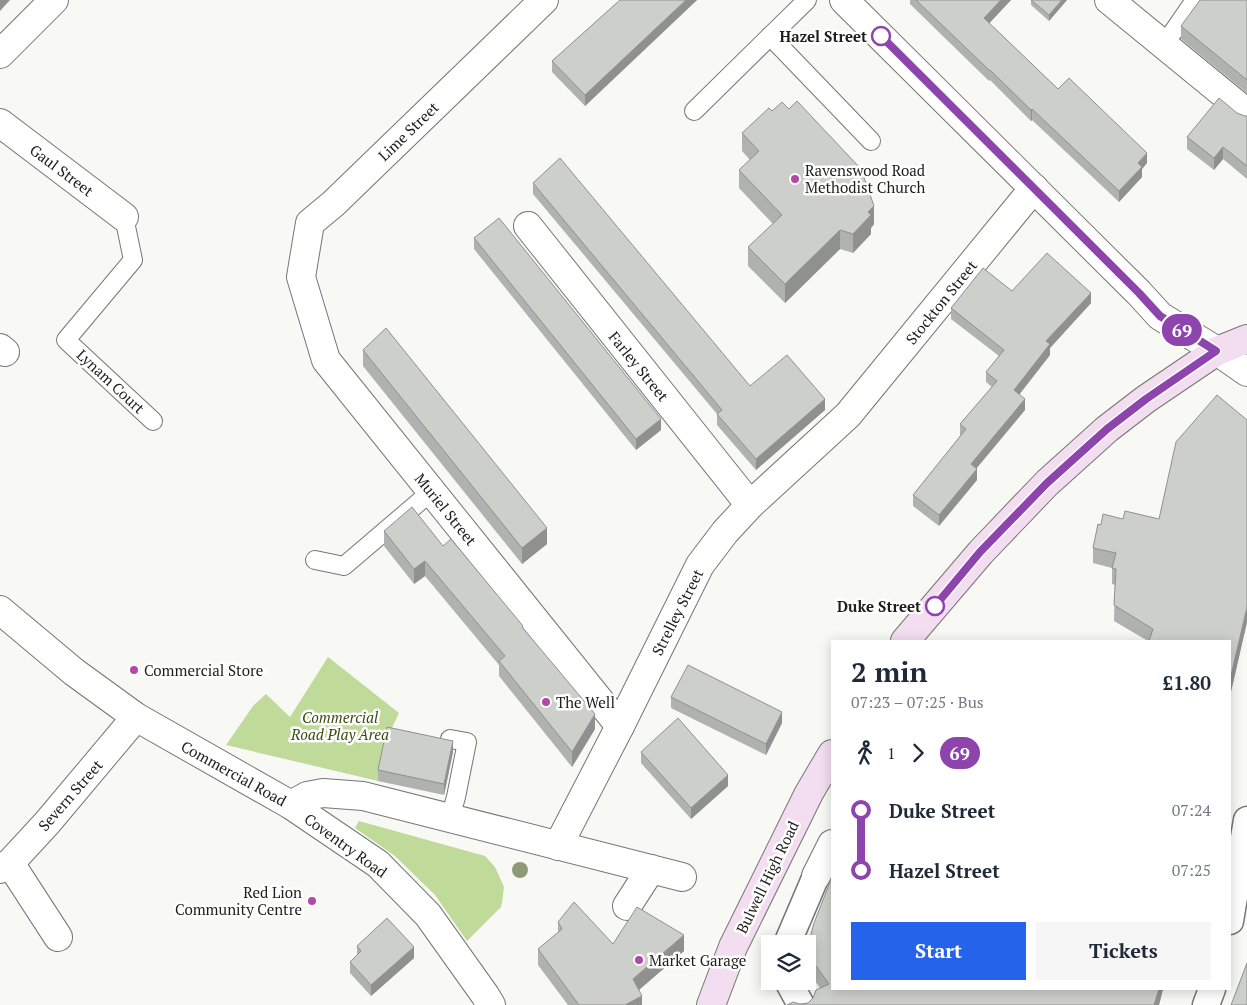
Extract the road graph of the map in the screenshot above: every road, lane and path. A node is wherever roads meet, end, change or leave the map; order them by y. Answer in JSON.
{"nodes":[{"id":1,"x":54,"y":0,"type":"edge"},
{"id":2,"x":544,"y":0,"type":"edge"},
{"id":3,"x":807,"y":0,"type":"edge"},
{"id":4,"x":1109,"y":0,"type":"edge"},
{"id":5,"x":1195,"y":0,"type":"edge"},
{"id":6,"x":853,"y":3,"type":"edge"},
{"id":7,"x":770,"y":36,"type":"junction"},
{"id":8,"x":1164,"y":45,"type":"junction"},
{"id":9,"x":0,"y":54,"type":"edge"},
{"id":10,"x":694,"y":111,"type":"dead end"},
{"id":11,"x":1247,"y":113,"type":"edge"},
{"id":12,"x":0,"y":123,"type":"edge"},
{"id":13,"x":871,"y":141,"type":"dead end"},
{"id":14,"x":1034,"y":188,"type":"junction"},
{"id":15,"x":124,"y":217,"type":"joint"},
{"id":16,"x":528,"y":226,"type":"dead end"},
{"id":17,"x":301,"y":277,"type":"joint"},
{"id":18,"x":1247,"y":339,"type":"edge"},
{"id":19,"x":1216,"y":351,"type":"junction"},
{"id":20,"x":1247,"y":372,"type":"edge"},
{"id":21,"x":848,"y":415,"type":"joint"},
{"id":22,"x":153,"y":421,"type":"dead end"},
{"id":23,"x":432,"y":491,"type":"junction"},
{"id":24,"x":750,"y":505,"type":"junction"},
{"id":25,"x":315,"y":560,"type":"dead end"},
{"id":26,"x":0,"y":610,"type":"edge"},
{"id":27,"x":906,"y":640,"type":"edge"},
{"id":28,"x":136,"y":717,"type":"junction"},
{"id":29,"x":620,"y":726,"type":"junction"},
{"id":30,"x":450,"y":739,"type":"edge"},
{"id":31,"x":831,"y":756,"type":"edge"},
{"id":32,"x":291,"y":805,"type":"junction"},
{"id":33,"x":450,"y":818,"type":"junction"},
{"id":34,"x":1247,"y":820,"type":"edge"},
{"id":35,"x":558,"y":846,"type":"junction"},
{"id":36,"x":831,"y":849,"type":"edge"},
{"id":37,"x":5,"y":866,"type":"edge"},
{"id":38,"x":651,"y":869,"type":"junction"},
{"id":39,"x":816,"y":876,"type":"joint"},
{"id":40,"x":682,"y":877,"type":"dead end"},
{"id":41,"x":627,"y":906,"type":"dead end"},
{"id":42,"x":1231,"y":915,"type":"edge"},
{"id":43,"x":792,"y":935,"type":"edge"},
{"id":44,"x":58,"y":937,"type":"dead end"},
{"id":45,"x":793,"y":990,"type":"edge"},
{"id":46,"x":1212,"y":990,"type":"edge"},
{"id":47,"x":491,"y":1005,"type":"edge"},
{"id":48,"x":711,"y":1005,"type":"edge"},
{"id":49,"x":801,"y":1005,"type":"edge"},
{"id":50,"x":1206,"y":1005,"type":"edge"}],
"edges":[{"from":1,"to":9,"type":"street"},
{"from":2,"to":17,"type":"street","name":"Lime Street"},
{"from":3,"to":7,"type":"lane"},
{"from":4,"to":8,"type":"street"},
{"from":5,"to":8,"type":"lane"},
{"from":6,"to":14,"type":"street"},
{"from":7,"to":10,"type":"lane"},
{"from":7,"to":13,"type":"lane"},
{"from":8,"to":11,"type":"street"},
{"from":12,"to":15,"type":"street","name":"Gaul Street"},
{"from":14,"to":19,"type":"street"},
{"from":14,"to":21,"type":"street","name":"Stockton Street"},
{"from":15,"to":22,"type":"lane","name":"Lynam Court"},
{"from":16,"to":24,"type":"street","name":"Farley Street"},
{"from":17,"to":23,"type":"street","name":"Muriel Street"},
{"from":18,"to":19,"type":"main road"},
{"from":19,"to":20,"type":"street"},
{"from":19,"to":27,"type":"main road"},
{"from":21,"to":24,"type":"street","name":"Strelley Street"},
{"from":23,"to":25,"type":"lane"},
{"from":23,"to":29,"type":"street","name":"Muriel Street"},
{"from":24,"to":29,"type":"street","name":"Strelley Street"},
{"from":26,"to":28,"type":"street","name":"Commercial Road"},
{"from":28,"to":32,"type":"street","name":"Commercial Road"},
{"from":28,"to":37,"type":"street","name":"Severn Street"},
{"from":29,"to":35,"type":"street","name":"Strelley Street"},
{"from":30,"to":33,"type":"lane"},
{"from":31,"to":48,"type":"main road","name":"Bulwell High Road"},
{"from":32,"to":33,"type":"street","name":"Commercial Road"},
{"from":32,"to":47,"type":"street","name":"Coventry Road"},
{"from":33,"to":35,"type":"street","name":"Commercial Road"},
{"from":34,"to":42,"type":"street"},
{"from":35,"to":38,"type":"street","name":"Commercial Road"},
{"from":36,"to":39,"type":"street"},
{"from":37,"to":44,"type":"street"},
{"from":38,"to":40,"type":"street","name":"Commercial Road"},
{"from":38,"to":41,"type":"street"},
{"from":39,"to":43,"type":"street"},
{"from":45,"to":49,"type":"street"},
{"from":46,"to":50,"type":"street"}]}
